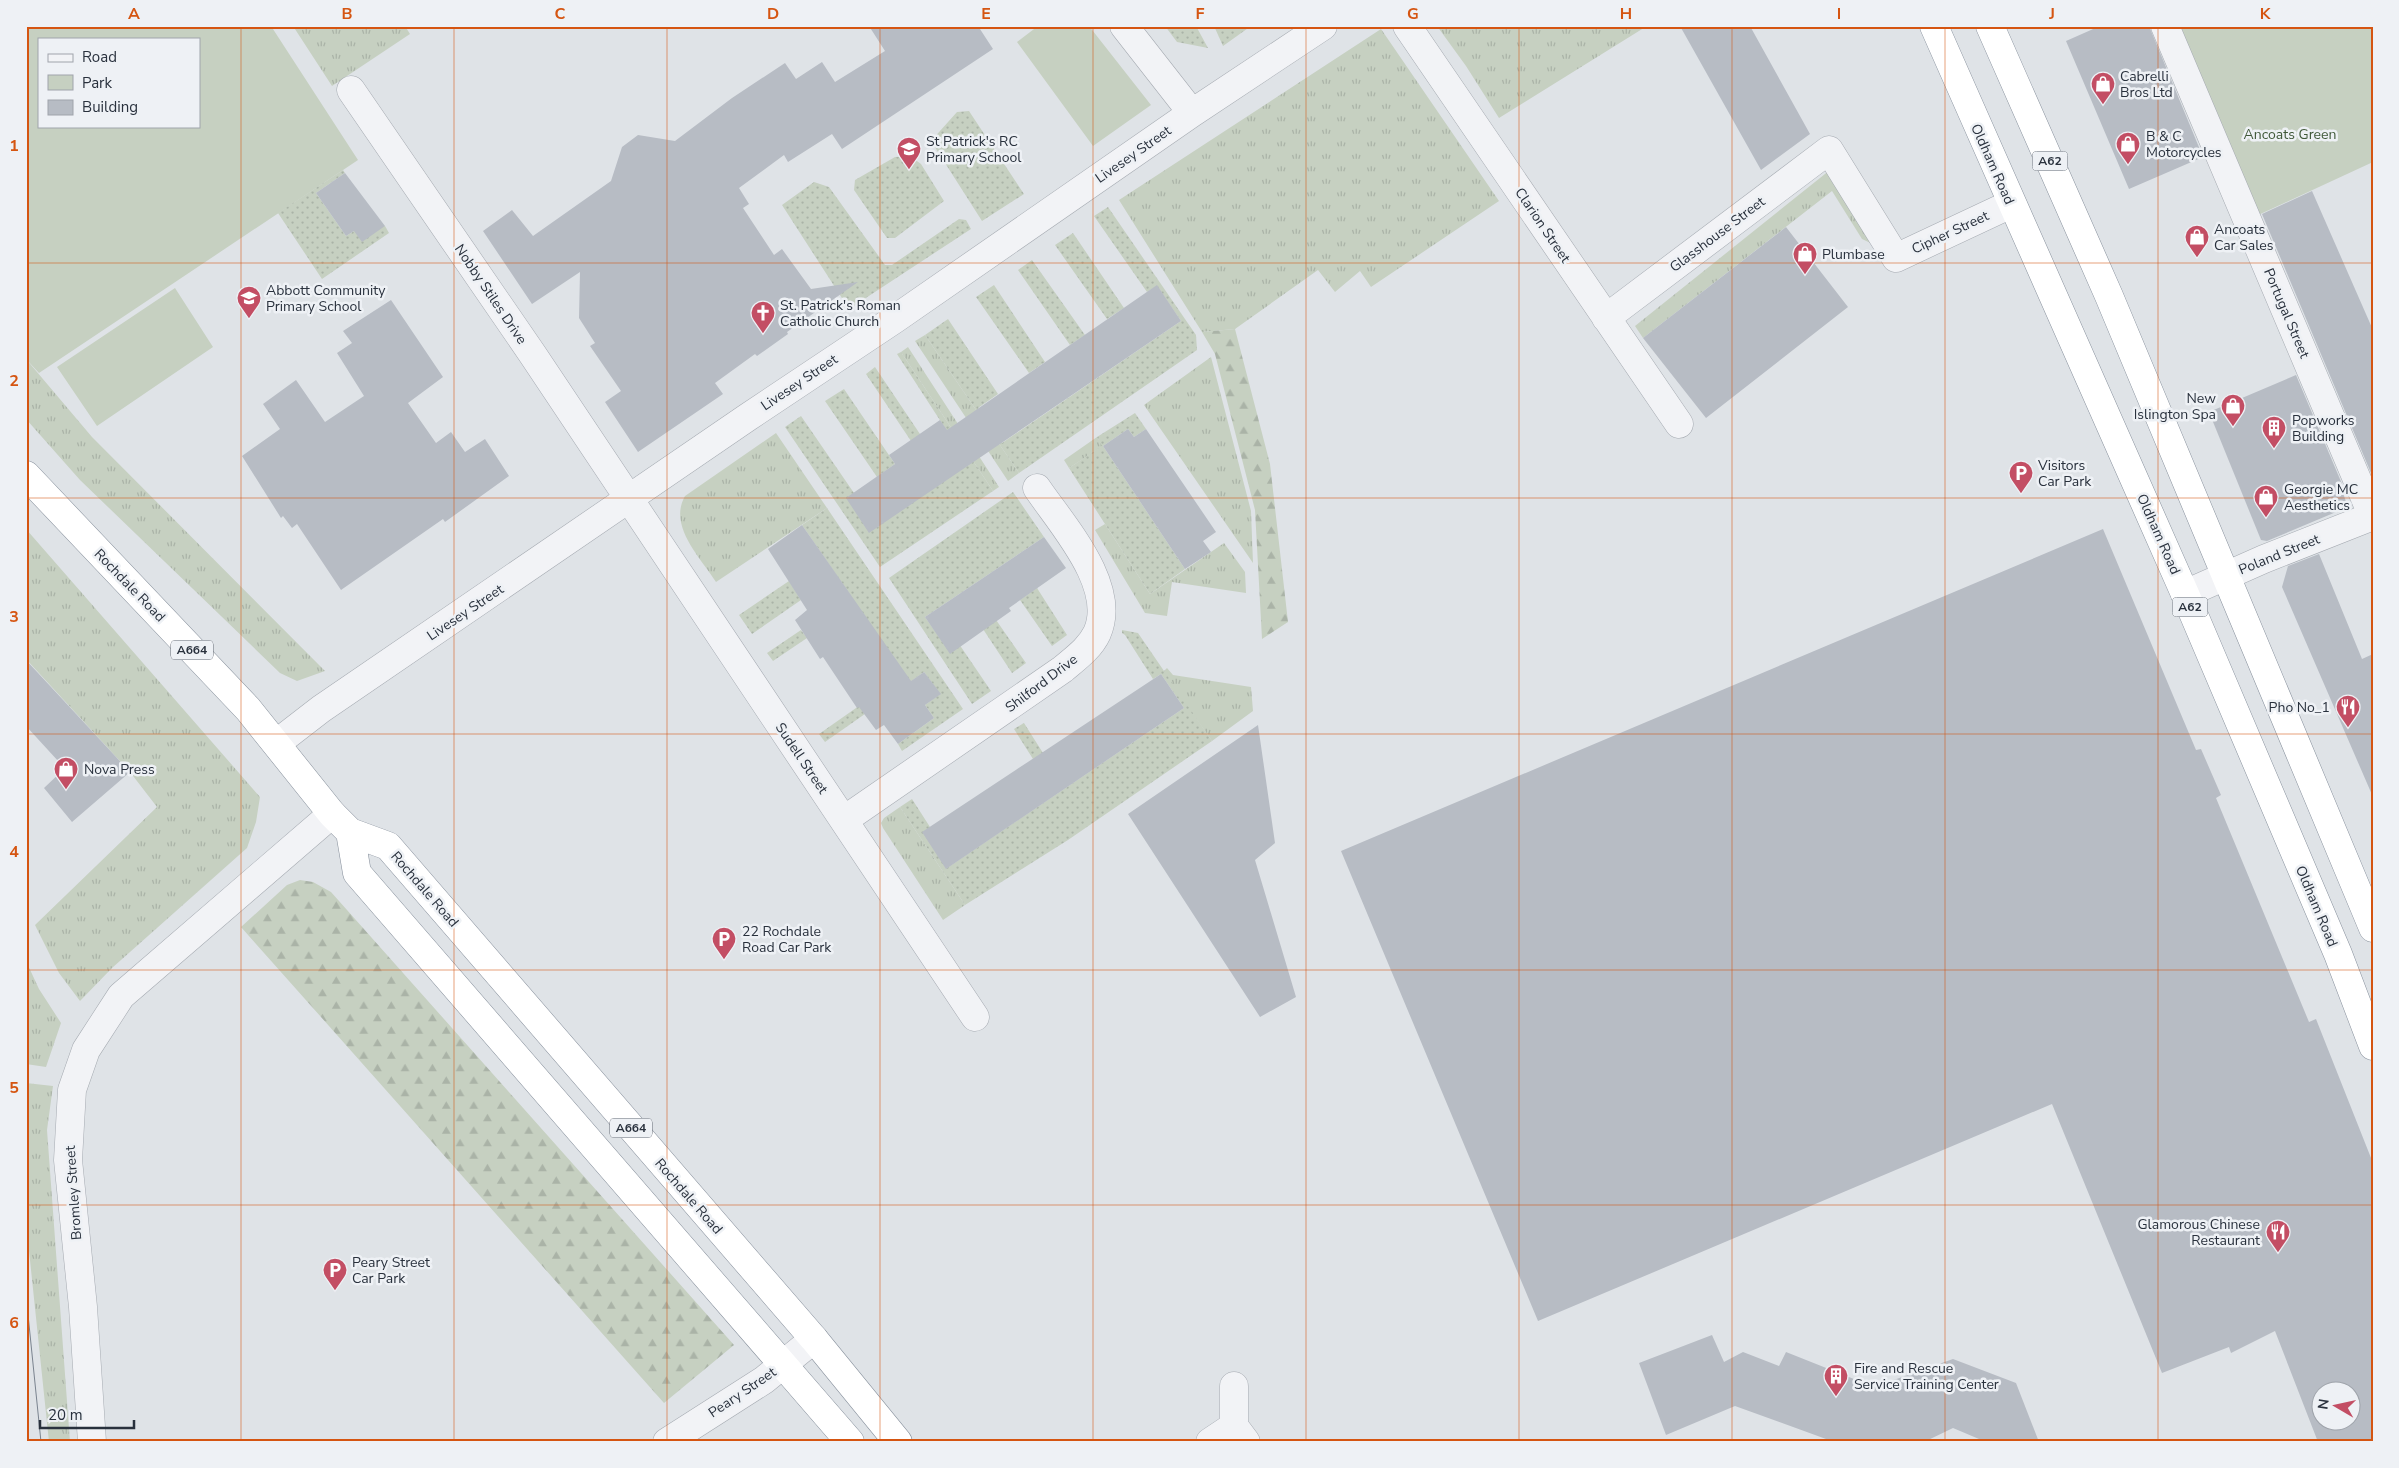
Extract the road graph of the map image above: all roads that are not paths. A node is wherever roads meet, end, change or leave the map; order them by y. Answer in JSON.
{"nodes":[{"id":1,"x":1124,"y":26,"type":"edge"},
{"id":2,"x":1323,"y":26,"type":"edge"},
{"id":3,"x":1407,"y":26,"type":"edge"},
{"id":4,"x":1934,"y":26,"type":"edge"},
{"id":5,"x":1990,"y":26,"type":"edge"},
{"id":6,"x":2165,"y":26,"type":"edge"},
{"id":7,"x":351,"y":90,"type":"dead end"},
{"id":8,"x":1192,"y":113,"type":"junction"},
{"id":9,"x":1829,"y":150,"type":"joint"},
{"id":10,"x":2011,"y":204,"type":"junction"},
{"id":11,"x":1606,"y":318,"type":"junction"},
{"id":12,"x":1679,"y":424,"type":"dead end"},
{"id":13,"x":26,"y":475,"type":"edge"},
{"id":14,"x":1037,"y":488,"type":"dead end"},
{"id":15,"x":629,"y":499,"type":"junction"},
{"id":16,"x":2373,"y":516,"type":"edge"},
{"id":17,"x":2226,"y":576,"type":"junction"},
{"id":18,"x":2185,"y":594,"type":"junction"},
{"id":19,"x":277,"y":743,"type":"junction"},
{"id":20,"x":844,"y":820,"type":"junction"},
{"id":21,"x":341,"y":823,"type":"junction"},
{"id":22,"x":2373,"y":928,"type":"edge"},
{"id":23,"x":2364,"y":1001,"type":"edge"},
{"id":24,"x":975,"y":1017,"type":"dead end"},
{"id":25,"x":2373,"y":1046,"type":"edge"},
{"id":26,"x":814,"y":1339,"type":"junction"},
{"id":27,"x":782,"y":1364,"type":"junction"},
{"id":28,"x":1234,"y":1386,"type":"dead end"},
{"id":29,"x":1240,"y":1434,"type":"edge"},
{"id":30,"x":92,"y":1442,"type":"edge"},
{"id":31,"x":667,"y":1442,"type":"edge"},
{"id":32,"x":850,"y":1442,"type":"edge"},
{"id":33,"x":898,"y":1442,"type":"edge"},
{"id":34,"x":1210,"y":1442,"type":"edge"}],
"edges":[{"from":1,"to":8,"type":"street"},
{"from":2,"to":8,"type":"street","name":"Livesey Street"},
{"from":3,"to":11,"type":"street","name":"Clarion Street"},
{"from":4,"to":10,"type":"highway","name":"Oldham Road","number":"A62"},
{"from":5,"to":17,"type":"highway","number":"A62"},
{"from":6,"to":16,"type":"street","name":"Portugal Street"},
{"from":7,"to":15,"type":"street","name":"Nobby Stiles Drive"},
{"from":8,"to":15,"type":"street","name":"Livesey Street"},
{"from":9,"to":10,"type":"street","name":"Cipher Street"},
{"from":9,"to":11,"type":"street","name":"Glasshouse Street"},
{"from":10,"to":18,"type":"highway","name":"Oldham Road","number":"A62"},
{"from":11,"to":12,"type":"street","name":"Clarion Street"},
{"from":13,"to":19,"type":"highway","name":"Rochdale Road","number":"A664"},
{"from":14,"to":20,"type":"street","name":"Shilford Drive"},
{"from":15,"to":19,"type":"street","name":"Livesey Street"},
{"from":15,"to":20,"type":"street","name":"Sudell Street"},
{"from":16,"to":17,"type":"street","name":"Poland Street"},
{"from":17,"to":18,"type":"street","name":"Poland Street"},
{"from":17,"to":22,"type":"highway","number":"A62"},
{"from":18,"to":23,"type":"highway","name":"Oldham Road","number":"A62"},
{"from":19,"to":21,"type":"highway","name":"Rochdale Road","number":"A664"},
{"from":20,"to":24,"type":"street","name":"Sudell Street"},
{"from":21,"to":26,"type":"highway","name":"Rochdale Road","number":"A664"},
{"from":21,"to":27,"type":"highway","name":"Rochdale Road","number":"A664"},
{"from":21,"to":30,"type":"street","name":"Bromley Street"},
{"from":23,"to":25,"type":"highway","name":"Oldham Road","number":"A62"},
{"from":26,"to":27,"type":"street","name":"Peary Street"},
{"from":26,"to":33,"type":"highway","name":"Rochdale Road","number":"A664"},
{"from":27,"to":31,"type":"street","name":"Peary Street"},
{"from":27,"to":32,"type":"highway","name":"Rochdale Road","number":"A664"},
{"from":28,"to":29,"type":"street"},
{"from":29,"to":34,"type":"street"}]}
